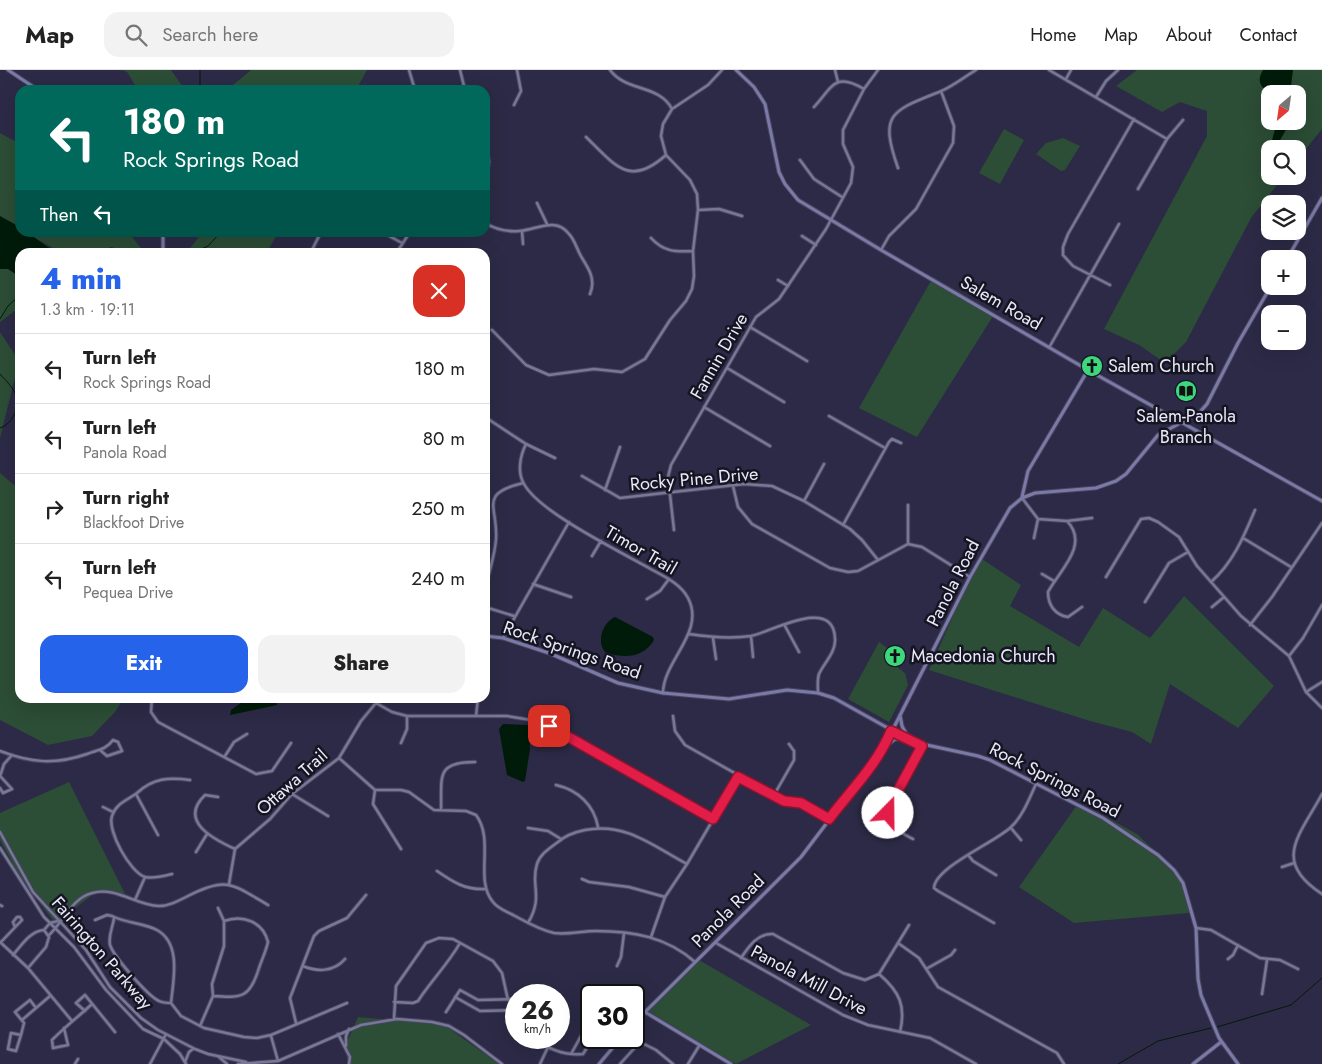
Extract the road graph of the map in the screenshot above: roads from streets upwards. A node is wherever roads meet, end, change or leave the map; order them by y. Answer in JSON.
{"nodes":[{"id":1,"x":8,"y":70,"type":"edge"},
{"id":2,"x":410,"y":70,"type":"edge"},
{"id":3,"x":460,"y":70,"type":"edge"},
{"id":4,"x":517,"y":70,"type":"edge"},
{"id":5,"x":610,"y":70,"type":"edge"},
{"id":6,"x":722,"y":70,"type":"edge"},
{"id":7,"x":736,"y":70,"type":"edge"},
{"id":8,"x":835,"y":70,"type":"edge"},
{"id":9,"x":878,"y":70,"type":"edge"},
{"id":10,"x":976,"y":70,"type":"edge"},
{"id":11,"x":1049,"y":70,"type":"edge"},
{"id":12,"x":1072,"y":70,"type":"edge"},
{"id":13,"x":1118,"y":70,"type":"edge"},
{"id":14,"x":1066,"y":79,"type":"junction"},
{"id":15,"x":838,"y":82,"type":"junction"},
{"id":16,"x":30,"y":85,"type":"edge"},
{"id":17,"x":414,"y":85,"type":"edge"},
{"id":18,"x":464,"y":85,"type":"edge"},
{"id":19,"x":864,"y":89,"type":"junction"},
{"id":20,"x":942,"y":91,"type":"junction"},
{"id":21,"x":1096,"y":97,"type":"junction"},
{"id":22,"x":514,"y":104,"type":"dead end"},
{"id":23,"x":814,"y":107,"type":"dead end"},
{"id":24,"x":672,"y":109,"type":"junction"},
{"id":25,"x":1134,"y":119,"type":"junction"},
{"id":26,"x":1183,"y":120,"type":"dead end"},
{"id":27,"x":586,"y":137,"type":"dead end"},
{"id":28,"x":1167,"y":139,"type":"junction"},
{"id":29,"x":666,"y":155,"type":"junction"},
{"id":30,"x":800,"y":160,"type":"dead end"},
{"id":31,"x":898,"y":168,"type":"dead end"},
{"id":32,"x":1138,"y":188,"type":"dead end"},
{"id":33,"x":842,"y":197,"type":"junction"},
{"id":34,"x":1322,"y":198,"type":"edge"},
{"id":35,"x":536,"y":203,"type":"dead end"},
{"id":36,"x":698,"y":210,"type":"junction"},
{"id":37,"x":742,"y":216,"type":"dead end"},
{"id":38,"x":831,"y":220,"type":"junction"},
{"id":39,"x":547,"y":224,"type":"junction"},
{"id":40,"x":1119,"y":224,"type":"dead end"},
{"id":41,"x":490,"y":225,"type":"edge"},
{"id":42,"x":522,"y":231,"type":"junction"},
{"id":43,"x":802,"y":236,"type":"dead end"},
{"id":44,"x":391,"y":237,"type":"edge"},
{"id":45,"x":406,"y":237,"type":"edge"},
{"id":46,"x":651,"y":238,"type":"dead end"},
{"id":47,"x":402,"y":243,"type":"junction"},
{"id":48,"x":523,"y":244,"type":"dead end"},
{"id":49,"x":816,"y":245,"type":"junction"},
{"id":50,"x":399,"y":248,"type":"edge"},
{"id":51,"x":881,"y":250,"type":"junction"},
{"id":52,"x":1292,"y":250,"type":"edge"},
{"id":53,"x":693,"y":251,"type":"junction"},
{"id":54,"x":1089,"y":276,"type":"junction"},
{"id":55,"x":778,"y":280,"type":"dead end"},
{"id":56,"x":1110,"y":285,"type":"dead end"},
{"id":57,"x":788,"y":286,"type":"junction"},
{"id":58,"x":590,"y":294,"type":"dead end"},
{"id":59,"x":1266,"y":295,"type":"edge"},
{"id":60,"x":750,"y":327,"type":"junction"},
{"id":61,"x":492,"y":330,"type":"dead end"},
{"id":62,"x":1050,"y":346,"type":"junction"},
{"id":63,"x":807,"y":361,"type":"dead end"},
{"id":64,"x":727,"y":368,"type":"junction"},
{"id":65,"x":1088,"y":370,"type":"junction"},
{"id":66,"x":784,"y":402,"type":"dead end"},
{"id":67,"x":704,"y":407,"type":"junction"},
{"id":68,"x":829,"y":416,"type":"dead end"},
{"id":69,"x":490,"y":420,"type":"edge"},
{"id":70,"x":1183,"y":423,"type":"junction"},
{"id":71,"x":901,"y":443,"type":"dead end"},
{"id":72,"x":526,"y":444,"type":"junction"},
{"id":73,"x":770,"y":446,"type":"dead end"},
{"id":74,"x":620,"y":447,"type":"dead end"},
{"id":75,"x":886,"y":448,"type":"junction"},
{"id":76,"x":554,"y":458,"type":"dead end"},
{"id":77,"x":824,"y":464,"type":"dead end"},
{"id":78,"x":582,"y":476,"type":"dead end"},
{"id":79,"x":523,"y":483,"type":"junction"},
{"id":80,"x":732,"y":486,"type":"junction"},
{"id":81,"x":1026,"y":488,"type":"junction"},
{"id":82,"x":605,"y":490,"type":"junction"},
{"id":83,"x":670,"y":493,"type":"junction"},
{"id":84,"x":1030,"y":495,"type":"junction"},
{"id":85,"x":1022,"y":498,"type":"junction"},
{"id":86,"x":804,"y":501,"type":"junction"},
{"id":87,"x":1322,"y":501,"type":"edge"},
{"id":88,"x":908,"y":506,"type":"dead end"},
{"id":89,"x":1254,"y":510,"type":"dead end"},
{"id":90,"x":1092,"y":518,"type":"dead end"},
{"id":91,"x":1038,"y":519,"type":"junction"},
{"id":92,"x":1067,"y":520,"type":"junction"},
{"id":93,"x":569,"y":522,"type":"junction"},
{"id":94,"x":1322,"y":523,"type":"edge"},
{"id":95,"x":843,"y":524,"type":"junction"},
{"id":96,"x":1321,"y":529,"type":"edge"},
{"id":97,"x":674,"y":530,"type":"dead end"},
{"id":98,"x":1034,"y":538,"type":"dead end"},
{"id":99,"x":1243,"y":538,"type":"junction"},
{"id":100,"x":601,"y":541,"type":"junction"},
{"id":101,"x":908,"y":544,"type":"junction"},
{"id":102,"x":1188,"y":552,"type":"junction"},
{"id":103,"x":592,"y":556,"type":"dead end"},
{"id":104,"x":878,"y":560,"type":"junction"},
{"id":105,"x":490,"y":565,"type":"edge"},
{"id":106,"x":1291,"y":567,"type":"junction"},
{"id":107,"x":1042,"y":574,"type":"dead end"},
{"id":108,"x":970,"y":577,"type":"junction"},
{"id":109,"x":1106,"y":577,"type":"dead end"},
{"id":110,"x":669,"y":580,"type":"junction"},
{"id":111,"x":1054,"y":581,"type":"junction"},
{"id":112,"x":1212,"y":582,"type":"junction"},
{"id":113,"x":533,"y":584,"type":"junction"},
{"id":114,"x":571,"y":597,"type":"dead end"},
{"id":115,"x":1224,"y":597,"type":"junction"},
{"id":116,"x":647,"y":599,"type":"dead end"},
{"id":117,"x":1145,"y":602,"type":"dead end"},
{"id":118,"x":1322,"y":605,"type":"edge"},
{"id":119,"x":1082,"y":607,"type":"dead end"},
{"id":120,"x":1212,"y":607,"type":"dead end"},
{"id":121,"x":490,"y":609,"type":"edge"},
{"id":122,"x":514,"y":616,"type":"junction"},
{"id":123,"x":1250,"y":624,"type":"junction"},
{"id":124,"x":785,"y":626,"type":"junction"},
{"id":125,"x":689,"y":634,"type":"junction"},
{"id":126,"x":751,"y":636,"type":"junction"},
{"id":127,"x":490,"y":637,"type":"edge"},
{"id":128,"x":503,"y":638,"type":"junction"},
{"id":129,"x":713,"y":638,"type":"junction"},
{"id":130,"x":800,"y":652,"type":"dead end"},
{"id":131,"x":1289,"y":656,"type":"junction"},
{"id":132,"x":753,"y":657,"type":"dead end"},
{"id":133,"x":716,"y":659,"type":"dead end"},
{"id":134,"x":1322,"y":682,"type":"edge"},
{"id":135,"x":1306,"y":692,"type":"junction"},
{"id":136,"x":663,"y":693,"type":"junction"},
{"id":137,"x":818,"y":693,"type":"junction"},
{"id":138,"x":152,"y":703,"type":"edge"},
{"id":139,"x":377,"y":703,"type":"joint"},
{"id":140,"x":477,"y":703,"type":"edge"},
{"id":141,"x":1322,"y":708,"type":"edge"},
{"id":142,"x":900,"y":715,"type":"junction"},
{"id":143,"x":407,"y":716,"type":"junction"},
{"id":144,"x":476,"y":716,"type":"junction"},
{"id":145,"x":673,"y":716,"type":"dead end"},
{"id":146,"x":891,"y":731,"type":"junction"},
{"id":147,"x":247,"y":734,"type":"dead end"},
{"id":148,"x":909,"y":740,"type":"junction"},
{"id":149,"x":290,"y":743,"type":"dead end"},
{"id":150,"x":401,"y":743,"type":"dead end"},
{"id":151,"x":789,"y":744,"type":"dead end"},
{"id":152,"x":922,"y":746,"type":"junction"},
{"id":153,"x":883,"y":749,"type":"junction"},
{"id":154,"x":100,"y":750,"type":"junction"},
{"id":155,"x":0,"y":751,"type":"edge"},
{"id":156,"x":12,"y":755,"type":"junction"},
{"id":157,"x":225,"y":756,"type":"junction"},
{"id":158,"x":339,"y":758,"type":"junction"},
{"id":159,"x":475,"y":762,"type":"dead end"},
{"id":160,"x":0,"y":776,"type":"edge"},
{"id":161,"x":738,"y":777,"type":"junction"},
{"id":162,"x":190,"y":780,"type":"dead end"},
{"id":163,"x":1036,"y":784,"type":"junction"},
{"id":164,"x":556,"y":785,"type":"dead end"},
{"id":165,"x":0,"y":788,"type":"edge"},
{"id":166,"x":375,"y":790,"type":"junction"},
{"id":167,"x":136,"y":794,"type":"junction"},
{"id":168,"x":292,"y":794,"type":"junction"},
{"id":169,"x":1322,"y":794,"type":"edge"},
{"id":170,"x":774,"y":795,"type":"junction"},
{"id":171,"x":218,"y":797,"type":"dead end"},
{"id":172,"x":103,"y":807,"type":"dead end"},
{"id":173,"x":441,"y":810,"type":"junction"},
{"id":174,"x":113,"y":812,"type":"junction"},
{"id":175,"x":328,"y":816,"type":"dead end"},
{"id":176,"x":713,"y":819,"type":"junction"},
{"id":177,"x":829,"y":819,"type":"junction"},
{"id":178,"x":598,"y":827,"type":"junction"},
{"id":179,"x":528,"y":828,"type":"dead end"},
{"id":180,"x":1010,"y":828,"type":"junction"},
{"id":181,"x":0,"y":832,"type":"edge"},
{"id":182,"x":207,"y":834,"type":"junction"},
{"id":183,"x":158,"y":835,"type":"dead end"},
{"id":184,"x":561,"y":839,"type":"junction"},
{"id":185,"x":913,"y":839,"type":"dead end"},
{"id":186,"x":1021,"y":840,"type":"dead end"},
{"id":187,"x":0,"y":848,"type":"edge"},
{"id":188,"x":401,"y":849,"type":"dead end"},
{"id":189,"x":235,"y":850,"type":"junction"},
{"id":190,"x":196,"y":852,"type":"dead end"},
{"id":191,"x":969,"y":856,"type":"junction"},
{"id":192,"x":1294,"y":863,"type":"junction"},
{"id":193,"x":687,"y":864,"type":"junction"},
{"id":194,"x":1282,"y":868,"type":"dead end"},
{"id":195,"x":437,"y":871,"type":"dead end"},
{"id":196,"x":172,"y":874,"type":"dead end"},
{"id":197,"x":996,"y":875,"type":"dead end"},
{"id":198,"x":145,"y":877,"type":"junction"},
{"id":199,"x":582,"y":879,"type":"dead end"},
{"id":200,"x":229,"y":884,"type":"junction"},
{"id":201,"x":485,"y":889,"type":"junction"},
{"id":202,"x":1322,"y":893,"type":"edge"},
{"id":203,"x":366,"y":895,"type":"dead end"},
{"id":204,"x":665,"y":898,"type":"junction"},
{"id":205,"x":135,"y":900,"type":"junction"},
{"id":206,"x":268,"y":905,"type":"dead end"},
{"id":207,"x":218,"y":908,"type":"dead end"},
{"id":208,"x":114,"y":918,"type":"junction"},
{"id":209,"x":95,"y":920,"type":"dead end"},
{"id":210,"x":60,"y":921,"type":"junction"},
{"id":211,"x":224,"y":921,"type":"junction"},
{"id":212,"x":50,"y":923,"type":"junction"},
{"id":213,"x":528,"y":923,"type":"junction"},
{"id":214,"x":994,"y":923,"type":"dead end"},
{"id":215,"x":909,"y":925,"type":"dead end"},
{"id":216,"x":15,"y":927,"type":"dead end"},
{"id":217,"x":1196,"y":928,"type":"junction"},
{"id":218,"x":56,"y":929,"type":"junction"},
{"id":219,"x":44,"y":930,"type":"junction"},
{"id":220,"x":624,"y":933,"type":"junction"},
{"id":221,"x":49,"y":935,"type":"junction"},
{"id":222,"x":651,"y":937,"type":"junction"},
{"id":223,"x":0,"y":942,"type":"edge"},
{"id":224,"x":460,"y":943,"type":"junction"},
{"id":225,"x":716,"y":943,"type":"junction"},
{"id":226,"x":898,"y":943,"type":"junction"},
{"id":227,"x":1238,"y":945,"type":"junction"},
{"id":228,"x":955,"y":950,"type":"dead end"},
{"id":229,"x":13,"y":956,"type":"junction"},
{"id":230,"x":741,"y":958,"type":"junction"},
{"id":231,"x":345,"y":959,"type":"dead end"},
{"id":232,"x":1228,"y":959,"type":"dead end"},
{"id":233,"x":1267,"y":960,"type":"junction"},
{"id":234,"x":695,"y":962,"type":"junction"},
{"id":235,"x":302,"y":966,"type":"junction"},
{"id":236,"x":617,"y":966,"type":"dead end"},
{"id":237,"x":28,"y":968,"type":"junction"},
{"id":238,"x":926,"y":969,"type":"junction"},
{"id":239,"x":1298,"y":969,"type":"dead end"},
{"id":240,"x":879,"y":974,"type":"junction"},
{"id":241,"x":505,"y":986,"type":"edge"},
{"id":242,"x":1262,"y":994,"type":"dead end"},
{"id":243,"x":50,"y":996,"type":"junction"},
{"id":244,"x":213,"y":996,"type":"junction"},
{"id":245,"x":455,"y":997,"type":"junction"},
{"id":246,"x":505,"y":1000,"type":"edge"},
{"id":247,"x":394,"y":1002,"type":"junction"},
{"id":248,"x":171,"y":1003,"type":"junction"},
{"id":249,"x":347,"y":1003,"type":"dead end"},
{"id":250,"x":92,"y":1004,"type":"junction"},
{"id":251,"x":36,"y":1008,"type":"junction"},
{"id":252,"x":505,"y":1010,"type":"edge"},
{"id":253,"x":85,"y":1011,"type":"junction"},
{"id":254,"x":645,"y":1011,"type":"edge"},
{"id":255,"x":446,"y":1012,"type":"dead end"},
{"id":256,"x":645,"y":1013,"type":"edge"},
{"id":257,"x":394,"y":1019,"type":"junction"},
{"id":258,"x":22,"y":1020,"type":"junction"},
{"id":259,"x":72,"y":1021,"type":"junction"},
{"id":260,"x":296,"y":1024,"type":"junction"},
{"id":261,"x":200,"y":1026,"type":"junction"},
{"id":262,"x":64,"y":1028,"type":"junction"},
{"id":263,"x":350,"y":1030,"type":"junction"},
{"id":264,"x":116,"y":1032,"type":"dead end"},
{"id":265,"x":900,"y":1032,"type":"junction"},
{"id":266,"x":166,"y":1034,"type":"junction"},
{"id":267,"x":338,"y":1034,"type":"junction"},
{"id":268,"x":21,"y":1035,"type":"junction"},
{"id":269,"x":271,"y":1035,"type":"junction"},
{"id":270,"x":580,"y":1038,"type":"edge"},
{"id":271,"x":164,"y":1039,"type":"junction"},
{"id":272,"x":1221,"y":1042,"type":"junction"},
{"id":273,"x":700,"y":1046,"type":"junction"},
{"id":274,"x":195,"y":1049,"type":"junction"},
{"id":275,"x":547,"y":1049,"type":"edge"},
{"id":276,"x":552,"y":1049,"type":"edge"},
{"id":277,"x":586,"y":1049,"type":"edge"},
{"id":278,"x":612,"y":1049,"type":"edge"},
{"id":279,"x":346,"y":1050,"type":"junction"},
{"id":280,"x":571,"y":1054,"type":"junction"},
{"id":281,"x":218,"y":1056,"type":"junction"},
{"id":282,"x":78,"y":1059,"type":"dead end"},
{"id":283,"x":278,"y":1061,"type":"junction"},
{"id":284,"x":246,"y":1062,"type":"junction"},
{"id":285,"x":186,"y":1063,"type":"edge"},
{"id":286,"x":75,"y":1064,"type":"edge"},
{"id":287,"x":150,"y":1064,"type":"edge"},
{"id":288,"x":227,"y":1064,"type":"edge"},
{"id":289,"x":238,"y":1064,"type":"edge"},
{"id":290,"x":349,"y":1064,"type":"edge"},
{"id":291,"x":502,"y":1064,"type":"edge"},
{"id":292,"x":540,"y":1064,"type":"edge"},
{"id":293,"x":599,"y":1064,"type":"edge"},
{"id":294,"x":620,"y":1064,"type":"edge"},
{"id":295,"x":674,"y":1064,"type":"edge"},
{"id":296,"x":688,"y":1064,"type":"edge"},
{"id":297,"x":731,"y":1064,"type":"edge"},
{"id":298,"x":976,"y":1064,"type":"edge"},
{"id":299,"x":1064,"y":1064,"type":"edge"},
{"id":300,"x":1193,"y":1064,"type":"edge"},
{"id":301,"x":1238,"y":1064,"type":"edge"}],
"edges":[{"from":1,"to":16,"type":"street"},
{"from":2,"to":17,"type":"street"},
{"from":3,"to":18,"type":"street"},
{"from":4,"to":22,"type":"street"},
{"from":5,"to":24,"type":"street"},
{"from":6,"to":24,"type":"street"},
{"from":7,"to":38,"type":"street","name":"Salem Road"},
{"from":8,"to":15,"type":"street"},
{"from":9,"to":19,"type":"street","name":"Fannin Drive"},
{"from":10,"to":20,"type":"street"},
{"from":11,"to":14,"type":"street"},
{"from":12,"to":14,"type":"street"},
{"from":13,"to":21,"type":"street"},
{"from":14,"to":21,"type":"street"},
{"from":15,"to":19,"type":"street"},
{"from":15,"to":23,"type":"street"},
{"from":19,"to":33,"type":"street","name":"Fannin Drive"},
{"from":20,"to":31,"type":"street"},
{"from":20,"to":51,"type":"street"},
{"from":21,"to":25,"type":"street"},
{"from":24,"to":29,"type":"street"},
{"from":25,"to":28,"type":"street"},
{"from":25,"to":54,"type":"street"},
{"from":26,"to":28,"type":"street"},
{"from":27,"to":29,"type":"street"},
{"from":28,"to":32,"type":"street"},
{"from":29,"to":36,"type":"street"},
{"from":30,"to":33,"type":"street"},
{"from":33,"to":38,"type":"street","name":"Fannin Drive"},
{"from":34,"to":52,"type":"street"},
{"from":35,"to":39,"type":"street"},
{"from":36,"to":37,"type":"street"},
{"from":36,"to":53,"type":"street"},
{"from":38,"to":49,"type":"street","name":"Fannin Drive"},
{"from":38,"to":51,"type":"street","name":"Salem Road"},
{"from":39,"to":42,"type":"street"},
{"from":39,"to":58,"type":"street"},
{"from":40,"to":54,"type":"street"},
{"from":41,"to":42,"type":"street"},
{"from":42,"to":48,"type":"street"},
{"from":43,"to":49,"type":"street"},
{"from":44,"to":47,"type":"street"},
{"from":45,"to":47,"type":"street"},
{"from":46,"to":53,"type":"street"},
{"from":47,"to":50,"type":"street"},
{"from":49,"to":57,"type":"street","name":"Fannin Drive"},
{"from":51,"to":62,"type":"street","name":"Salem Road"},
{"from":53,"to":61,"type":"street"},
{"from":54,"to":56,"type":"street"},
{"from":54,"to":62,"type":"street"},
{"from":55,"to":57,"type":"street"},
{"from":57,"to":60,"type":"street","name":"Fannin Drive"},
{"from":59,"to":70,"type":"street","name":"Panola Road"},
{"from":60,"to":63,"type":"street"},
{"from":60,"to":64,"type":"street","name":"Fannin Drive"},
{"from":62,"to":65,"type":"street","name":"Salem Road"},
{"from":64,"to":66,"type":"street"},
{"from":64,"to":67,"type":"street","name":"Fannin Drive"},
{"from":65,"to":70,"type":"street","name":"Salem Road"},
{"from":65,"to":81,"type":"street"},
{"from":67,"to":73,"type":"street"},
{"from":67,"to":83,"type":"street","name":"Fannin Drive"},
{"from":68,"to":75,"type":"street"},
{"from":69,"to":72,"type":"street"},
{"from":70,"to":84,"type":"street","name":"Panola Road"},
{"from":70,"to":87,"type":"street","name":"Salem Road"},
{"from":71,"to":75,"type":"street"},
{"from":72,"to":76,"type":"street"},
{"from":72,"to":79,"type":"street"},
{"from":74,"to":82,"type":"street"},
{"from":75,"to":95,"type":"street"},
{"from":77,"to":86,"type":"street"},
{"from":78,"to":82,"type":"street","name":"Rocky Pine Drive"},
{"from":79,"to":93,"type":"street","name":"Timor Trail"},
{"from":79,"to":105,"type":"street"},
{"from":80,"to":83,"type":"street","name":"Rocky Pine Drive"},
{"from":80,"to":86,"type":"street","name":"Rocky Pine Drive"},
{"from":80,"to":104,"type":"street"},
{"from":81,"to":84,"type":"street"},
{"from":81,"to":85,"type":"street"},
{"from":82,"to":83,"type":"street","name":"Rocky Pine Drive"},
{"from":83,"to":97,"type":"street","name":"Fannin Drive"},
{"from":84,"to":85,"type":"street","name":"Panola Road"},
{"from":85,"to":91,"type":"street"},
{"from":85,"to":108,"type":"street","name":"Panola Road"},
{"from":86,"to":95,"type":"street","name":"Rocky Pine Drive"},
{"from":88,"to":101,"type":"street"},
{"from":89,"to":99,"type":"street"},
{"from":90,"to":92,"type":"street"},
{"from":91,"to":92,"type":"street"},
{"from":91,"to":98,"type":"street"},
{"from":92,"to":111,"type":"street"},
{"from":93,"to":100,"type":"street","name":"Timor Trail"},
{"from":93,"to":113,"type":"street"},
{"from":94,"to":96,"type":"street"},
{"from":95,"to":104,"type":"street","name":"Rocky Pine Drive"},
{"from":96,"to":106,"type":"street"},
{"from":99,"to":106,"type":"street"},
{"from":99,"to":112,"type":"street"},
{"from":100,"to":103,"type":"street"},
{"from":100,"to":110,"type":"street","name":"Timor Trail"},
{"from":101,"to":104,"type":"street"},
{"from":101,"to":108,"type":"street"},
{"from":102,"to":109,"type":"street"},
{"from":102,"to":112,"type":"street"},
{"from":102,"to":117,"type":"street"},
{"from":106,"to":123,"type":"street"},
{"from":107,"to":111,"type":"street"},
{"from":108,"to":142,"type":"street","name":"Panola Road"},
{"from":110,"to":116,"type":"street"},
{"from":110,"to":125,"type":"street","name":"Timor Trail"},
{"from":111,"to":119,"type":"street"},
{"from":112,"to":115,"type":"street"},
{"from":113,"to":114,"type":"street"},
{"from":113,"to":122,"type":"street"},
{"from":115,"to":120,"type":"street"},
{"from":115,"to":123,"type":"street"},
{"from":118,"to":131,"type":"street"},
{"from":121,"to":122,"type":"street"},
{"from":122,"to":128,"type":"street"},
{"from":123,"to":131,"type":"street"},
{"from":124,"to":126,"type":"street"},
{"from":124,"to":130,"type":"street"},
{"from":124,"to":137,"type":"street"},
{"from":125,"to":129,"type":"street"},
{"from":125,"to":136,"type":"street"},
{"from":126,"to":129,"type":"street"},
{"from":126,"to":132,"type":"street"},
{"from":127,"to":128,"type":"street","name":"Rock Springs Road"},
{"from":128,"to":136,"type":"street","name":"Rock Springs Road"},
{"from":129,"to":133,"type":"street"},
{"from":131,"to":135,"type":"street"},
{"from":134,"to":135,"type":"street"},
{"from":135,"to":141,"type":"street"},
{"from":136,"to":137,"type":"street","name":"Rock Springs Road"},
{"from":137,"to":146,"type":"street","name":"Rock Springs Road"},
{"from":138,"to":157,"type":"street"},
{"from":139,"to":143,"type":"street"},
{"from":139,"to":158,"type":"street","name":"Ottawa Trail"},
{"from":140,"to":144,"type":"street"},
{"from":142,"to":146,"type":"street","name":"Panola Road"},
{"from":142,"to":148,"type":"street"},
{"from":143,"to":144,"type":"street"},
{"from":143,"to":150,"type":"street"},
{"from":144,"to":176,"type":"street"},
{"from":145,"to":161,"type":"street"},
{"from":146,"to":148,"type":"street","name":"Rock Springs Road"},
{"from":146,"to":153,"type":"street","name":"Panola Road"},
{"from":147,"to":157,"type":"street"},
{"from":148,"to":152,"type":"street","name":"Rock Springs Road"},
{"from":148,"to":153,"type":"street"},
{"from":149,"to":157,"type":"street"},
{"from":151,"to":170,"type":"street"},
{"from":152,"to":163,"type":"street","name":"Rock Springs Road"},
{"from":152,"to":185,"type":"street"},
{"from":153,"to":177,"type":"street","name":"Panola Road"},
{"from":154,"to":154,"type":"street"},
{"from":154,"to":156,"type":"street"},
{"from":155,"to":156,"type":"street"},
{"from":156,"to":160,"type":"street"},
{"from":158,"to":166,"type":"street"},
{"from":158,"to":168,"type":"street","name":"Ottawa Trail"},
{"from":159,"to":173,"type":"street"},
{"from":160,"to":165,"type":"street"},
{"from":161,"to":170,"type":"street"},
{"from":161,"to":176,"type":"street"},
{"from":162,"to":167,"type":"street"},
{"from":163,"to":180,"type":"street"},
{"from":163,"to":217,"type":"street","name":"Rock Springs Road"},
{"from":164,"to":178,"type":"street"},
{"from":166,"to":173,"type":"street"},
{"from":166,"to":188,"type":"street"},
{"from":167,"to":174,"type":"street"},
{"from":167,"to":183,"type":"street"},
{"from":168,"to":175,"type":"street"},
{"from":168,"to":189,"type":"street","name":"Ottawa Trail"},
{"from":169,"to":192,"type":"street"},
{"from":170,"to":177,"type":"street"},
{"from":171,"to":182,"type":"street"},
{"from":172,"to":174,"type":"street"},
{"from":173,"to":201,"type":"street"},
{"from":174,"to":198,"type":"street"},
{"from":176,"to":193,"type":"street"},
{"from":177,"to":225,"type":"street","name":"Panola Road"},
{"from":178,"to":184,"type":"street"},
{"from":178,"to":193,"type":"street"},
{"from":179,"to":184,"type":"street"},
{"from":180,"to":186,"type":"street"},
{"from":180,"to":191,"type":"street"},
{"from":181,"to":210,"type":"street","name":"Fairington Parkway"},
{"from":182,"to":189,"type":"street"},
{"from":182,"to":190,"type":"street"},
{"from":184,"to":213,"type":"street"},
{"from":187,"to":212,"type":"street","name":"Fairington Parkway"},
{"from":189,"to":200,"type":"street"},
{"from":191,"to":197,"type":"street"},
{"from":191,"to":214,"type":"street"},
{"from":192,"to":194,"type":"street"},
{"from":192,"to":202,"type":"street"},
{"from":193,"to":204,"type":"street"},
{"from":195,"to":201,"type":"street"},
{"from":196,"to":198,"type":"street"},
{"from":198,"to":205,"type":"street"},
{"from":199,"to":204,"type":"street"},
{"from":200,"to":205,"type":"street"},
{"from":200,"to":206,"type":"street"},
{"from":201,"to":213,"type":"street"},
{"from":203,"to":235,"type":"street"},
{"from":204,"to":222,"type":"street"},
{"from":205,"to":210,"type":"street"},
{"from":207,"to":211,"type":"street"},
{"from":208,"to":209,"type":"street"},
{"from":208,"to":248,"type":"street"},
{"from":208,"to":248,"type":"street"},
{"from":210,"to":212,"type":"street"},
{"from":210,"to":218,"type":"street"},
{"from":210,"to":266,"type":"street","name":"Fairington Parkway"},
{"from":211,"to":244,"type":"street"},
{"from":211,"to":244,"type":"street"},
{"from":212,"to":218,"type":"street","name":"Fairington Parkway"},
{"from":212,"to":219,"type":"street"},
{"from":213,"to":220,"type":"street"},
{"from":215,"to":226,"type":"street"},
{"from":216,"to":223,"type":"street"},
{"from":217,"to":227,"type":"street"},
{"from":217,"to":272,"type":"street","name":"Rock Springs Road"},
{"from":218,"to":221,"type":"street"},
{"from":218,"to":271,"type":"street","name":"Fairington Parkway"},
{"from":219,"to":221,"type":"street"},
{"from":219,"to":229,"type":"street"},
{"from":220,"to":222,"type":"street"},
{"from":220,"to":236,"type":"street"},
{"from":221,"to":237,"type":"street"},
{"from":222,"to":234,"type":"street"},
{"from":223,"to":229,"type":"street"},
{"from":224,"to":241,"type":"street"},
{"from":224,"to":247,"type":"street"},
{"from":224,"to":247,"type":"street"},
{"from":225,"to":230,"type":"street","name":"Panola Mill Drive"},
{"from":225,"to":234,"type":"street","name":"Panola Road"},
{"from":226,"to":238,"type":"street"},
{"from":226,"to":240,"type":"street"},
{"from":227,"to":232,"type":"street"},
{"from":227,"to":233,"type":"street"},
{"from":228,"to":238,"type":"street"},
{"from":229,"to":237,"type":"street"},
{"from":230,"to":240,"type":"street"},
{"from":230,"to":265,"type":"street","name":"Panola Mill Drive"},
{"from":231,"to":235,"type":"street"},
{"from":233,"to":239,"type":"street"},
{"from":233,"to":242,"type":"street"},
{"from":234,"to":254,"type":"street","name":"Panola Road"},
{"from":235,"to":260,"type":"street"},
{"from":237,"to":243,"type":"street"},
{"from":238,"to":299,"type":"street"},
{"from":240,"to":265,"type":"street"},
{"from":243,"to":251,"type":"street"},
{"from":243,"to":259,"type":"street"},
{"from":244,"to":261,"type":"street"},
{"from":245,"to":246,"type":"street"},
{"from":245,"to":252,"type":"street"},
{"from":245,"to":255,"type":"street"},
{"from":247,"to":257,"type":"street"},
{"from":248,"to":261,"type":"street"},
{"from":249,"to":260,"type":"street"},
{"from":250,"to":253,"type":"street"},
{"from":250,"to":253,"type":"street"},
{"from":250,"to":264,"type":"street"},
{"from":251,"to":258,"type":"street"},
{"from":251,"to":258,"type":"street"},
{"from":253,"to":259,"type":"street"},
{"from":256,"to":273,"type":"street"},
{"from":257,"to":263,"type":"street"},
{"from":257,"to":291,"type":"street"},
{"from":258,"to":268,"type":"street"},
{"from":259,"to":262,"type":"street"},
{"from":260,"to":269,"type":"street"},
{"from":261,"to":269,"type":"street"},
{"from":262,"to":262,"type":"street"},
{"from":263,"to":267,"type":"street"},
{"from":263,"to":279,"type":"street"},
{"from":265,"to":298,"type":"street","name":"Panola Mill Drive"},
{"from":266,"to":271,"type":"street"},
{"from":266,"to":274,"type":"street","name":"Fairington Parkway"},
{"from":267,"to":279,"type":"street"},
{"from":267,"to":283,"type":"street"},
{"from":268,"to":268,"type":"street"},
{"from":269,"to":283,"type":"street"},
{"from":270,"to":280,"type":"street"},
{"from":271,"to":285,"type":"street","name":"Fairington Parkway"},
{"from":271,"to":287,"type":"street"},
{"from":272,"to":300,"type":"street"},
{"from":272,"to":301,"type":"street","name":"Rock Springs Road"},
{"from":273,"to":296,"type":"street"},
{"from":273,"to":297,"type":"street"},
{"from":274,"to":281,"type":"street","name":"Fairington Parkway"},
{"from":274,"to":285,"type":"street"},
{"from":275,"to":292,"type":"street"},
{"from":276,"to":280,"type":"street"},
{"from":277,"to":280,"type":"street"},
{"from":278,"to":293,"type":"street"},
{"from":279,"to":290,"type":"street"},
{"from":281,"to":284,"type":"street","name":"Fairington Parkway"},
{"from":281,"to":288,"type":"street"},
{"from":282,"to":286,"type":"street"},
{"from":283,"to":284,"type":"street"},
{"from":284,"to":289,"type":"street"},
{"from":294,"to":295,"type":"street"}]}
